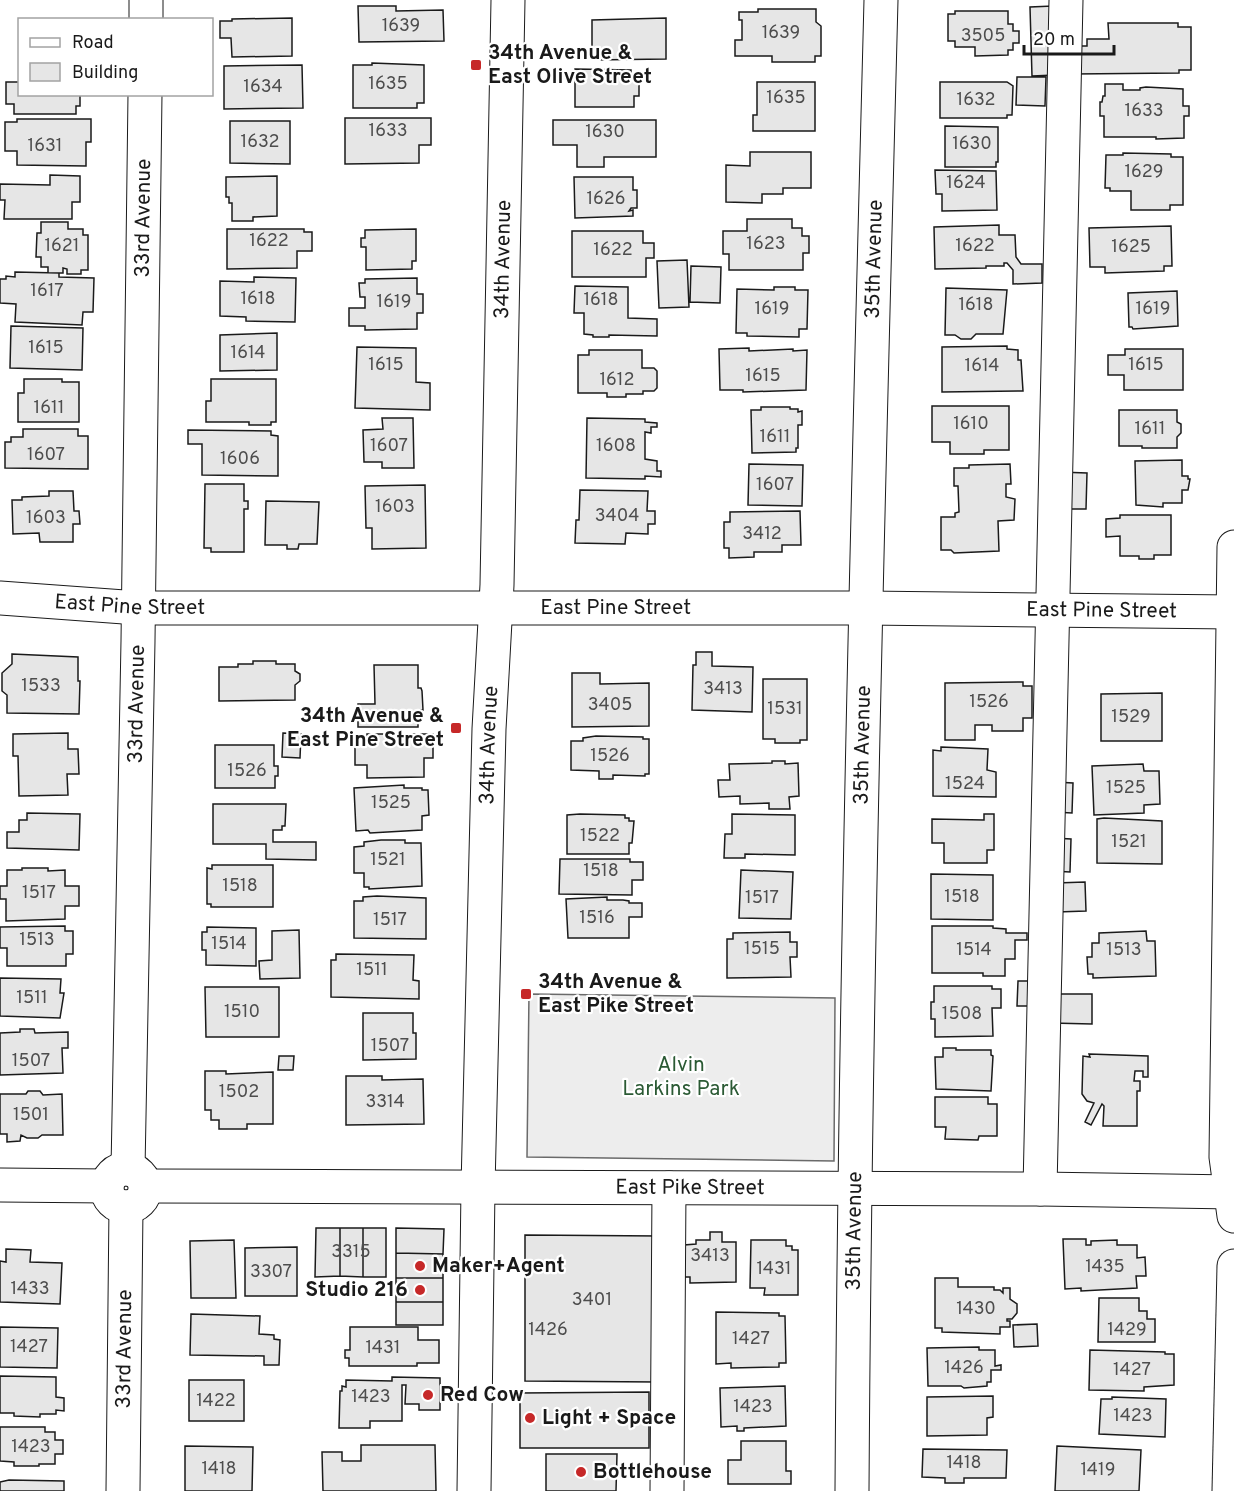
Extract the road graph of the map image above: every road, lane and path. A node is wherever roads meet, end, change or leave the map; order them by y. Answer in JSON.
{"nodes":[{"id":1,"x":146,"y":0,"type":"edge"},
{"id":2,"x":508,"y":0,"type":"edge"},
{"id":3,"x":881,"y":0,"type":"edge"},
{"id":4,"x":1066,"y":0,"type":"edge"},
{"id":5,"x":146,"y":18,"type":"edge"},
{"id":6,"x":145,"y":96,"type":"edge"},
{"id":7,"x":1234,"y":547,"type":"edge"},
{"id":8,"x":0,"y":598,"type":"edge"},
{"id":9,"x":865,"y":608,"type":"junction"},
{"id":10,"x":138,"y":609,"type":"junction"},
{"id":11,"x":496,"y":609,"type":"junction"},
{"id":12,"x":1053,"y":610,"type":"junction"},
{"id":13,"x":1233,"y":612,"type":"edge"},
{"id":14,"x":0,"y":1185,"type":"edge"},
{"id":15,"x":127,"y":1187,"type":"junction"},
{"id":16,"x":478,"y":1188,"type":"junction"},
{"id":17,"x":669,"y":1188,"type":"junction"},
{"id":18,"x":854,"y":1189,"type":"junction"},
{"id":19,"x":1040,"y":1189,"type":"junction"},
{"id":20,"x":1233,"y":1200,"type":"edge"},
{"id":21,"x":1234,"y":1266,"type":"edge"},
{"id":22,"x":123,"y":1491,"type":"edge"},
{"id":23,"x":474,"y":1491,"type":"edge"},
{"id":24,"x":667,"y":1491,"type":"edge"},
{"id":25,"x":852,"y":1491,"type":"edge"},
{"id":26,"x":1229,"y":1491,"type":"edge"}],
"edges":[{"from":1,"to":5,"type":"street"},
{"from":2,"to":11,"type":"street","name":"34th Avenue"},
{"from":3,"to":9,"type":"street","name":"35th Avenue"},
{"from":4,"to":12,"type":"street"},
{"from":6,"to":10,"type":"street","name":"33rd Avenue"},
{"from":7,"to":13,"type":"street"},
{"from":8,"to":10,"type":"street","name":"East Pine Street"},
{"from":9,"to":11,"type":"street","name":"East Pine Street"},
{"from":9,"to":12,"type":"street","name":"East Pine Street"},
{"from":9,"to":18,"type":"street","name":"35th Avenue"},
{"from":10,"to":11,"type":"street","name":"East Pine Street"},
{"from":10,"to":15,"type":"street","name":"33rd Avenue"},
{"from":11,"to":16,"type":"street","name":"34th Avenue"},
{"from":12,"to":13,"type":"street","name":"East Pine Street"},
{"from":12,"to":19,"type":"street"},
{"from":13,"to":20,"type":"street"},
{"from":14,"to":15,"type":"street","name":"East Pike Street"},
{"from":15,"to":16,"type":"street","name":"East Pike Street"},
{"from":15,"to":22,"type":"street","name":"33rd Avenue"},
{"from":16,"to":17,"type":"street","name":"East Pike Street"},
{"from":16,"to":23,"type":"street","name":"34th Avenue"},
{"from":17,"to":18,"type":"street","name":"East Pike Street"},
{"from":17,"to":24,"type":"street"},
{"from":18,"to":19,"type":"street","name":"East Pike Street"},
{"from":18,"to":25,"type":"street","name":"35th Avenue"},
{"from":19,"to":20,"type":"street","name":"East Pike Street"},
{"from":21,"to":26,"type":"street"}]}
